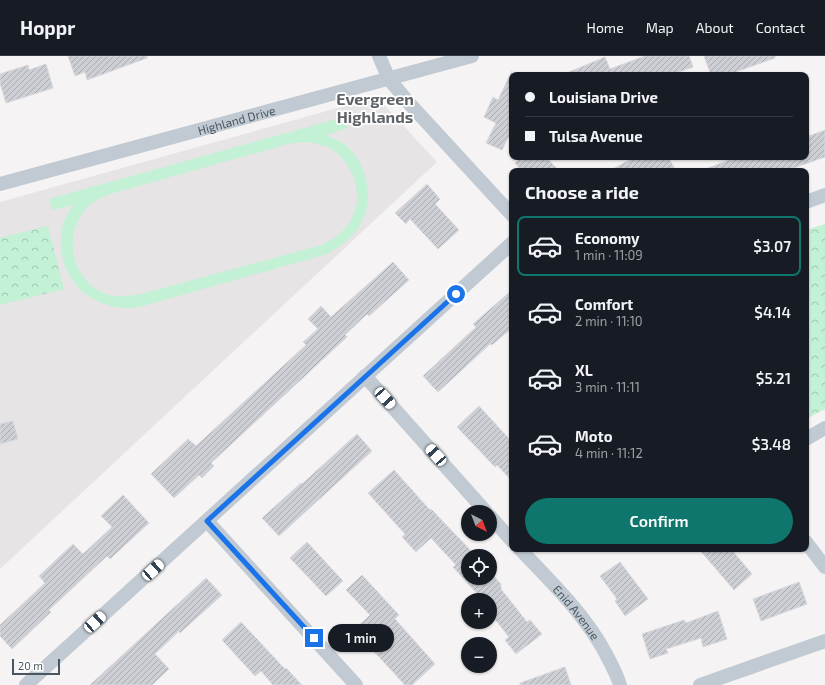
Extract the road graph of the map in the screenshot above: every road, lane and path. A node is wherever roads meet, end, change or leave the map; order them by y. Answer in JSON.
{"nodes":[{"id":1,"x":379,"y":56,"type":"edge"},
{"id":2,"x":472,"y":56,"type":"edge"},
{"id":3,"x":389,"y":79,"type":"junction"},
{"id":4,"x":0,"y":184,"type":"edge"},
{"id":5,"x":825,"y":195,"type":"edge"},
{"id":6,"x":809,"y":201,"type":"edge"},
{"id":7,"x":509,"y":212,"type":"edge"},
{"id":8,"x":509,"y":246,"type":"edge"},
{"id":9,"x":365,"y":376,"type":"junction"},
{"id":10,"x":825,"y":428,"type":"edge"},
{"id":11,"x":809,"y":437,"type":"edge"},
{"id":12,"x":480,"y":505,"type":"edge"},
{"id":13,"x":207,"y":521,"type":"junction"},
{"id":14,"x":497,"y":524,"type":"edge"},
{"id":15,"x":509,"y":538,"type":"edge"},
{"id":16,"x":809,"y":546,"type":"edge"},
{"id":17,"x":523,"y":552,"type":"edge"},
{"id":18,"x":825,"y":567,"type":"edge"},
{"id":19,"x":825,"y":641,"type":"edge"},
{"id":20,"x":26,"y":685,"type":"edge"},
{"id":21,"x":356,"y":685,"type":"edge"},
{"id":22,"x":620,"y":685,"type":"edge"},
{"id":23,"x":700,"y":685,"type":"edge"}],
"edges":[{"from":1,"to":3,"type":"street"},
{"from":2,"to":3,"type":"street","name":"Highland Drive"},
{"from":3,"to":4,"type":"street","name":"Highland Drive"},
{"from":3,"to":7,"type":"street"},
{"from":5,"to":6,"type":"street"},
{"from":8,"to":9,"type":"street"},
{"from":9,"to":12,"type":"street"},
{"from":9,"to":13,"type":"street"},
{"from":10,"to":11,"type":"street"},
{"from":13,"to":20,"type":"street"},
{"from":13,"to":21,"type":"street"},
{"from":14,"to":15,"type":"street"},
{"from":16,"to":18,"type":"street"},
{"from":17,"to":22,"type":"street","name":"Enid Avenue"},
{"from":19,"to":23,"type":"street"}]}
